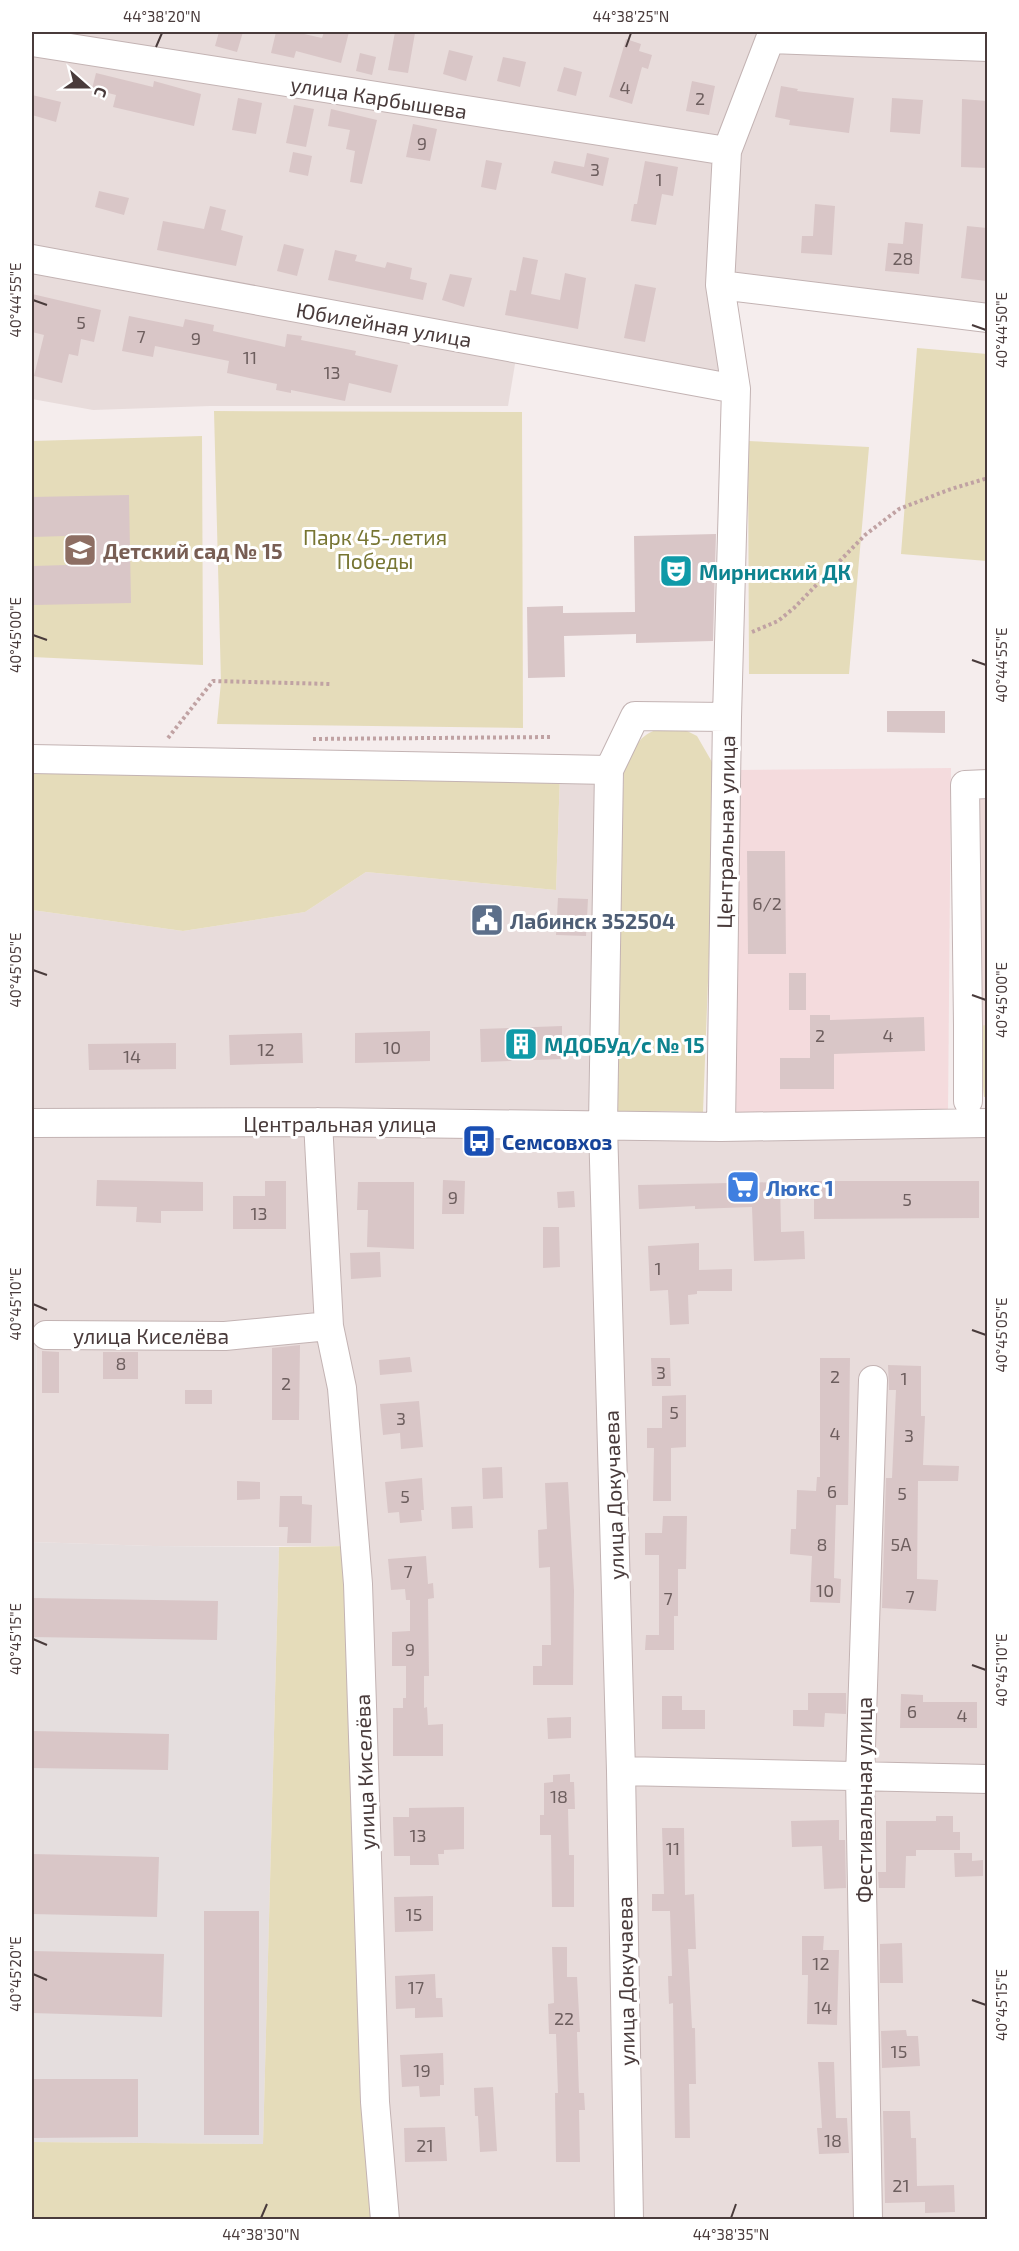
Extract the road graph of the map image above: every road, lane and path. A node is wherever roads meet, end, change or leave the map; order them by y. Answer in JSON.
{"nodes":[{"id":1,"x":32,"y":42,"type":"edge"},
{"id":2,"x":987,"y":46,"type":"edge"},
{"id":3,"x":727,"y":151,"type":"junction"},
{"id":4,"x":32,"y":260,"type":"edge"},
{"id":5,"x":720,"y":285,"type":"junction"},
{"id":6,"x":987,"y":318,"type":"edge"},
{"id":7,"x":736,"y":388,"type":"junction"},
{"id":8,"x":987,"y":478,"type":"edge"},
{"id":9,"x":730,"y":641,"type":"junction"},
{"id":10,"x":330,"y":684,"type":"dead end"},
{"id":11,"x":727,"y":717,"type":"junction"},
{"id":12,"x":168,"y":739,"type":"dead end"},
{"id":13,"x":32,"y":759,"type":"edge"},
{"id":14,"x":609,"y":770,"type":"junction"},
{"id":15,"x":987,"y":784,"type":"edge"},
{"id":16,"x":968,"y":1101,"type":"dead end"},
{"id":17,"x":318,"y":1122,"type":"junction"},
{"id":18,"x":32,"y":1123,"type":"edge"},
{"id":19,"x":987,"y":1123,"type":"edge"},
{"id":20,"x":603,"y":1125,"type":"junction"},
{"id":21,"x":721,"y":1127,"type":"junction"},
{"id":22,"x":328,"y":1326,"type":"junction"},
{"id":23,"x":46,"y":1335,"type":"dead end"},
{"id":24,"x":873,"y":1380,"type":"dead end"},
{"id":25,"x":621,"y":1772,"type":"junction"},
{"id":26,"x":860,"y":1777,"type":"junction"},
{"id":27,"x":987,"y":1779,"type":"edge"},
{"id":28,"x":385,"y":2220,"type":"edge"},
{"id":29,"x":629,"y":2220,"type":"edge"},
{"id":30,"x":868,"y":2220,"type":"edge"}],
"edges":[{"from":1,"to":3,"type":"street","name":"улица Карбышева"},
{"from":2,"to":3,"type":"street","name":"Центральная улица"},
{"from":3,"to":5,"type":"street","name":"Центральная улица"},
{"from":4,"to":7,"type":"street","name":"Юбилейная улица"},
{"from":5,"to":6,"type":"street"},
{"from":5,"to":7,"type":"street","name":"Центральная улица"},
{"from":7,"to":9,"type":"street","name":"Центральная улица"},
{"from":8,"to":9,"type":"path"},
{"from":9,"to":11,"type":"street","name":"Центральная улица"},
{"from":10,"to":12,"type":"path"},
{"from":11,"to":14,"type":"street"},
{"from":11,"to":21,"type":"street","name":"Центральная улица"},
{"from":13,"to":14,"type":"street"},
{"from":14,"to":20,"type":"street","name":"улица Докучаева"},
{"from":15,"to":16,"type":"street"},
{"from":17,"to":18,"type":"street","name":"Центральная улица"},
{"from":17,"to":20,"type":"street","name":"Центральная улица"},
{"from":17,"to":22,"type":"street","name":"улица Киселёва"},
{"from":19,"to":21,"type":"street","name":"Центральная улица"},
{"from":20,"to":21,"type":"street","name":"Центральная улица"},
{"from":20,"to":25,"type":"street","name":"улица Докучаева"},
{"from":22,"to":23,"type":"street","name":"улица Киселёва"},
{"from":22,"to":28,"type":"street","name":"улица Киселёва"},
{"from":24,"to":26,"type":"street","name":"Фестивальная улица"},
{"from":25,"to":26,"type":"street"},
{"from":25,"to":29,"type":"street","name":"улица Докучаева"},
{"from":26,"to":27,"type":"street"},
{"from":26,"to":30,"type":"street","name":"Фестивальная улица"}]}
